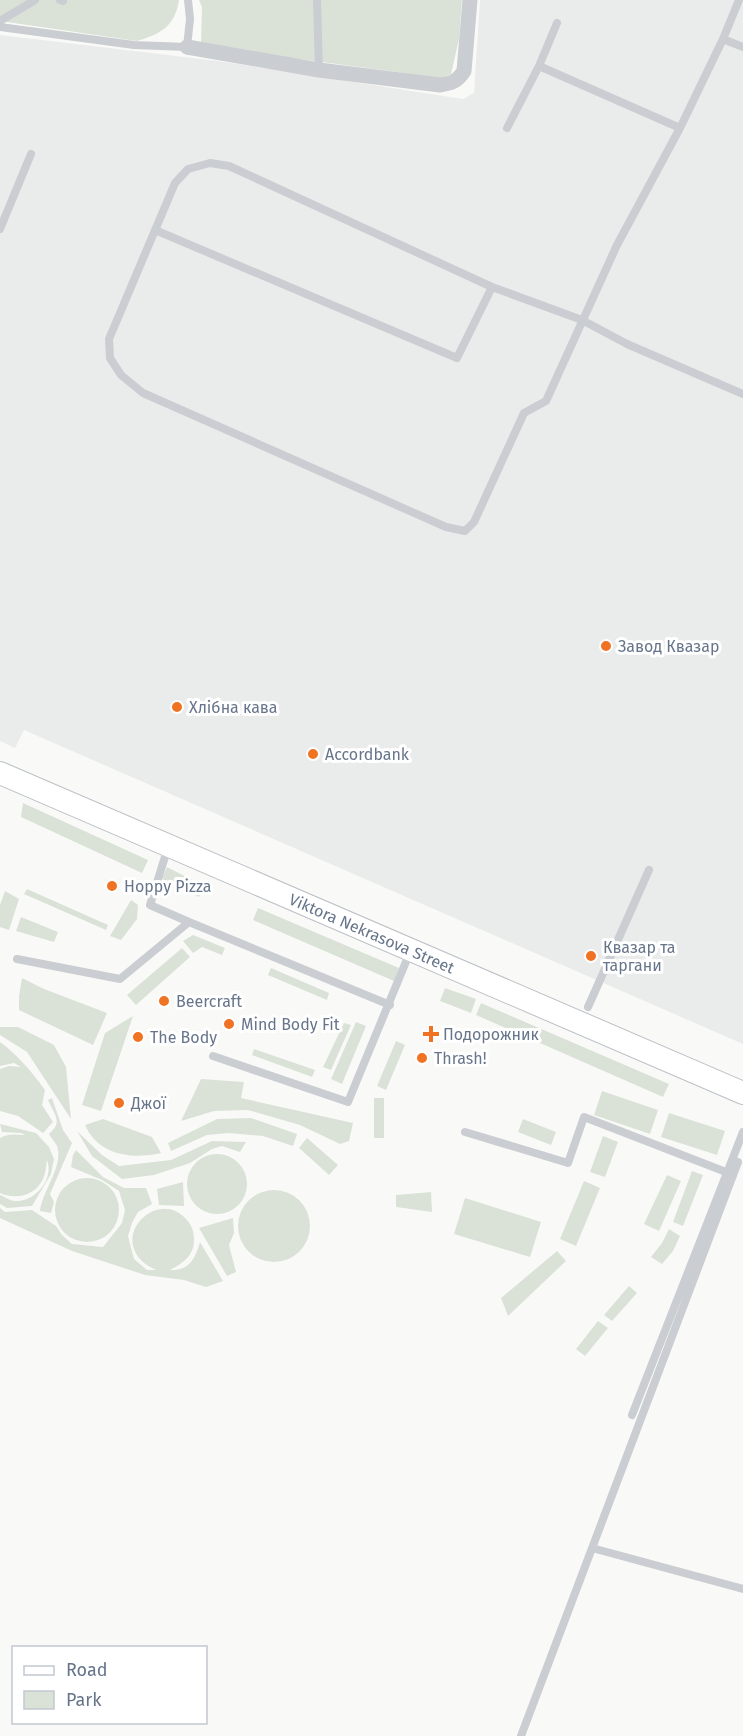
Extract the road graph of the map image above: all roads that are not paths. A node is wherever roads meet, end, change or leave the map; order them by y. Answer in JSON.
{"nodes":[{"id":1,"x":35,"y":0,"type":"edge"},
{"id":2,"x":189,"y":0,"type":"edge"},
{"id":3,"x":317,"y":0,"type":"edge"},
{"id":4,"x":470,"y":0,"type":"edge"},
{"id":5,"x":739,"y":0,"type":"edge"},
{"id":6,"x":0,"y":21,"type":"edge"},
{"id":7,"x":557,"y":22,"type":"dead end"},
{"id":8,"x":0,"y":27,"type":"edge"},
{"id":9,"x":723,"y":39,"type":"junction"},
{"id":10,"x":187,"y":47,"type":"junction"},
{"id":11,"x":743,"y":47,"type":"edge"},
{"id":12,"x":539,"y":66,"type":"junction"},
{"id":13,"x":319,"y":70,"type":"junction"},
{"id":14,"x":507,"y":128,"type":"dead end"},
{"id":15,"x":680,"y":128,"type":"junction"},
{"id":16,"x":31,"y":154,"type":"dead end"},
{"id":17,"x":0,"y":229,"type":"edge"},
{"id":18,"x":155,"y":230,"type":"junction"},
{"id":19,"x":492,"y":287,"type":"junction"},
{"id":20,"x":582,"y":320,"type":"junction"},
{"id":21,"x":743,"y":394,"type":"edge"},
{"id":22,"x":0,"y":773,"type":"edge"},
{"id":23,"x":168,"y":846,"type":"junction"},
{"id":24,"x":649,"y":870,"type":"dead end"},
{"id":25,"x":189,"y":922,"type":"junction"},
{"id":26,"x":411,"y":951,"type":"junction"},
{"id":27,"x":17,"y":959,"type":"dead end"},
{"id":28,"x":390,"y":1005,"type":"junction"},
{"id":29,"x":588,"y":1007,"type":"dead end"},
{"id":30,"x":213,"y":1056,"type":"dead end"},
{"id":31,"x":743,"y":1093,"type":"edge"},
{"id":32,"x":465,"y":1132,"type":"dead end"},
{"id":33,"x":743,"y":1132,"type":"edge"},
{"id":34,"x":738,"y":1162,"type":"dead end"},
{"id":35,"x":726,"y":1172,"type":"junction"},
{"id":36,"x":632,"y":1415,"type":"dead end"},
{"id":37,"x":592,"y":1548,"type":"junction"},
{"id":38,"x":743,"y":1589,"type":"edge"},
{"id":39,"x":521,"y":1736,"type":"edge"}],
"edges":[{"from":1,"to":6,"type":"lane"},
{"from":2,"to":10,"type":"lane"},
{"from":3,"to":13,"type":"lane"},
{"from":4,"to":13,"type":"street"},
{"from":5,"to":9,"type":"lane"},
{"from":7,"to":12,"type":"lane"},
{"from":8,"to":10,"type":"lane"},
{"from":9,"to":11,"type":"lane"},
{"from":9,"to":15,"type":"lane"},
{"from":10,"to":13,"type":"street"},
{"from":12,"to":14,"type":"lane"},
{"from":12,"to":15,"type":"lane"},
{"from":15,"to":20,"type":"lane"},
{"from":16,"to":17,"type":"lane"},
{"from":18,"to":19,"type":"lane"},
{"from":18,"to":19,"type":"lane"},
{"from":18,"to":20,"type":"lane"},
{"from":19,"to":20,"type":"lane"},
{"from":20,"to":21,"type":"lane"},
{"from":22,"to":23,"type":"main road","name":"Viktora Nekrasova Street"},
{"from":23,"to":25,"type":"lane"},
{"from":23,"to":26,"type":"main road","name":"Viktora Nekrasova Street"},
{"from":24,"to":29,"type":"lane"},
{"from":25,"to":27,"type":"lane"},
{"from":25,"to":28,"type":"lane"},
{"from":26,"to":28,"type":"lane"},
{"from":26,"to":31,"type":"main road","name":"Viktora Nekrasova Street"},
{"from":28,"to":30,"type":"lane"},
{"from":32,"to":35,"type":"lane"},
{"from":33,"to":35,"type":"lane"},
{"from":34,"to":37,"type":"lane"},
{"from":35,"to":36,"type":"lane"},
{"from":37,"to":38,"type":"lane"},
{"from":37,"to":39,"type":"lane"}]}
